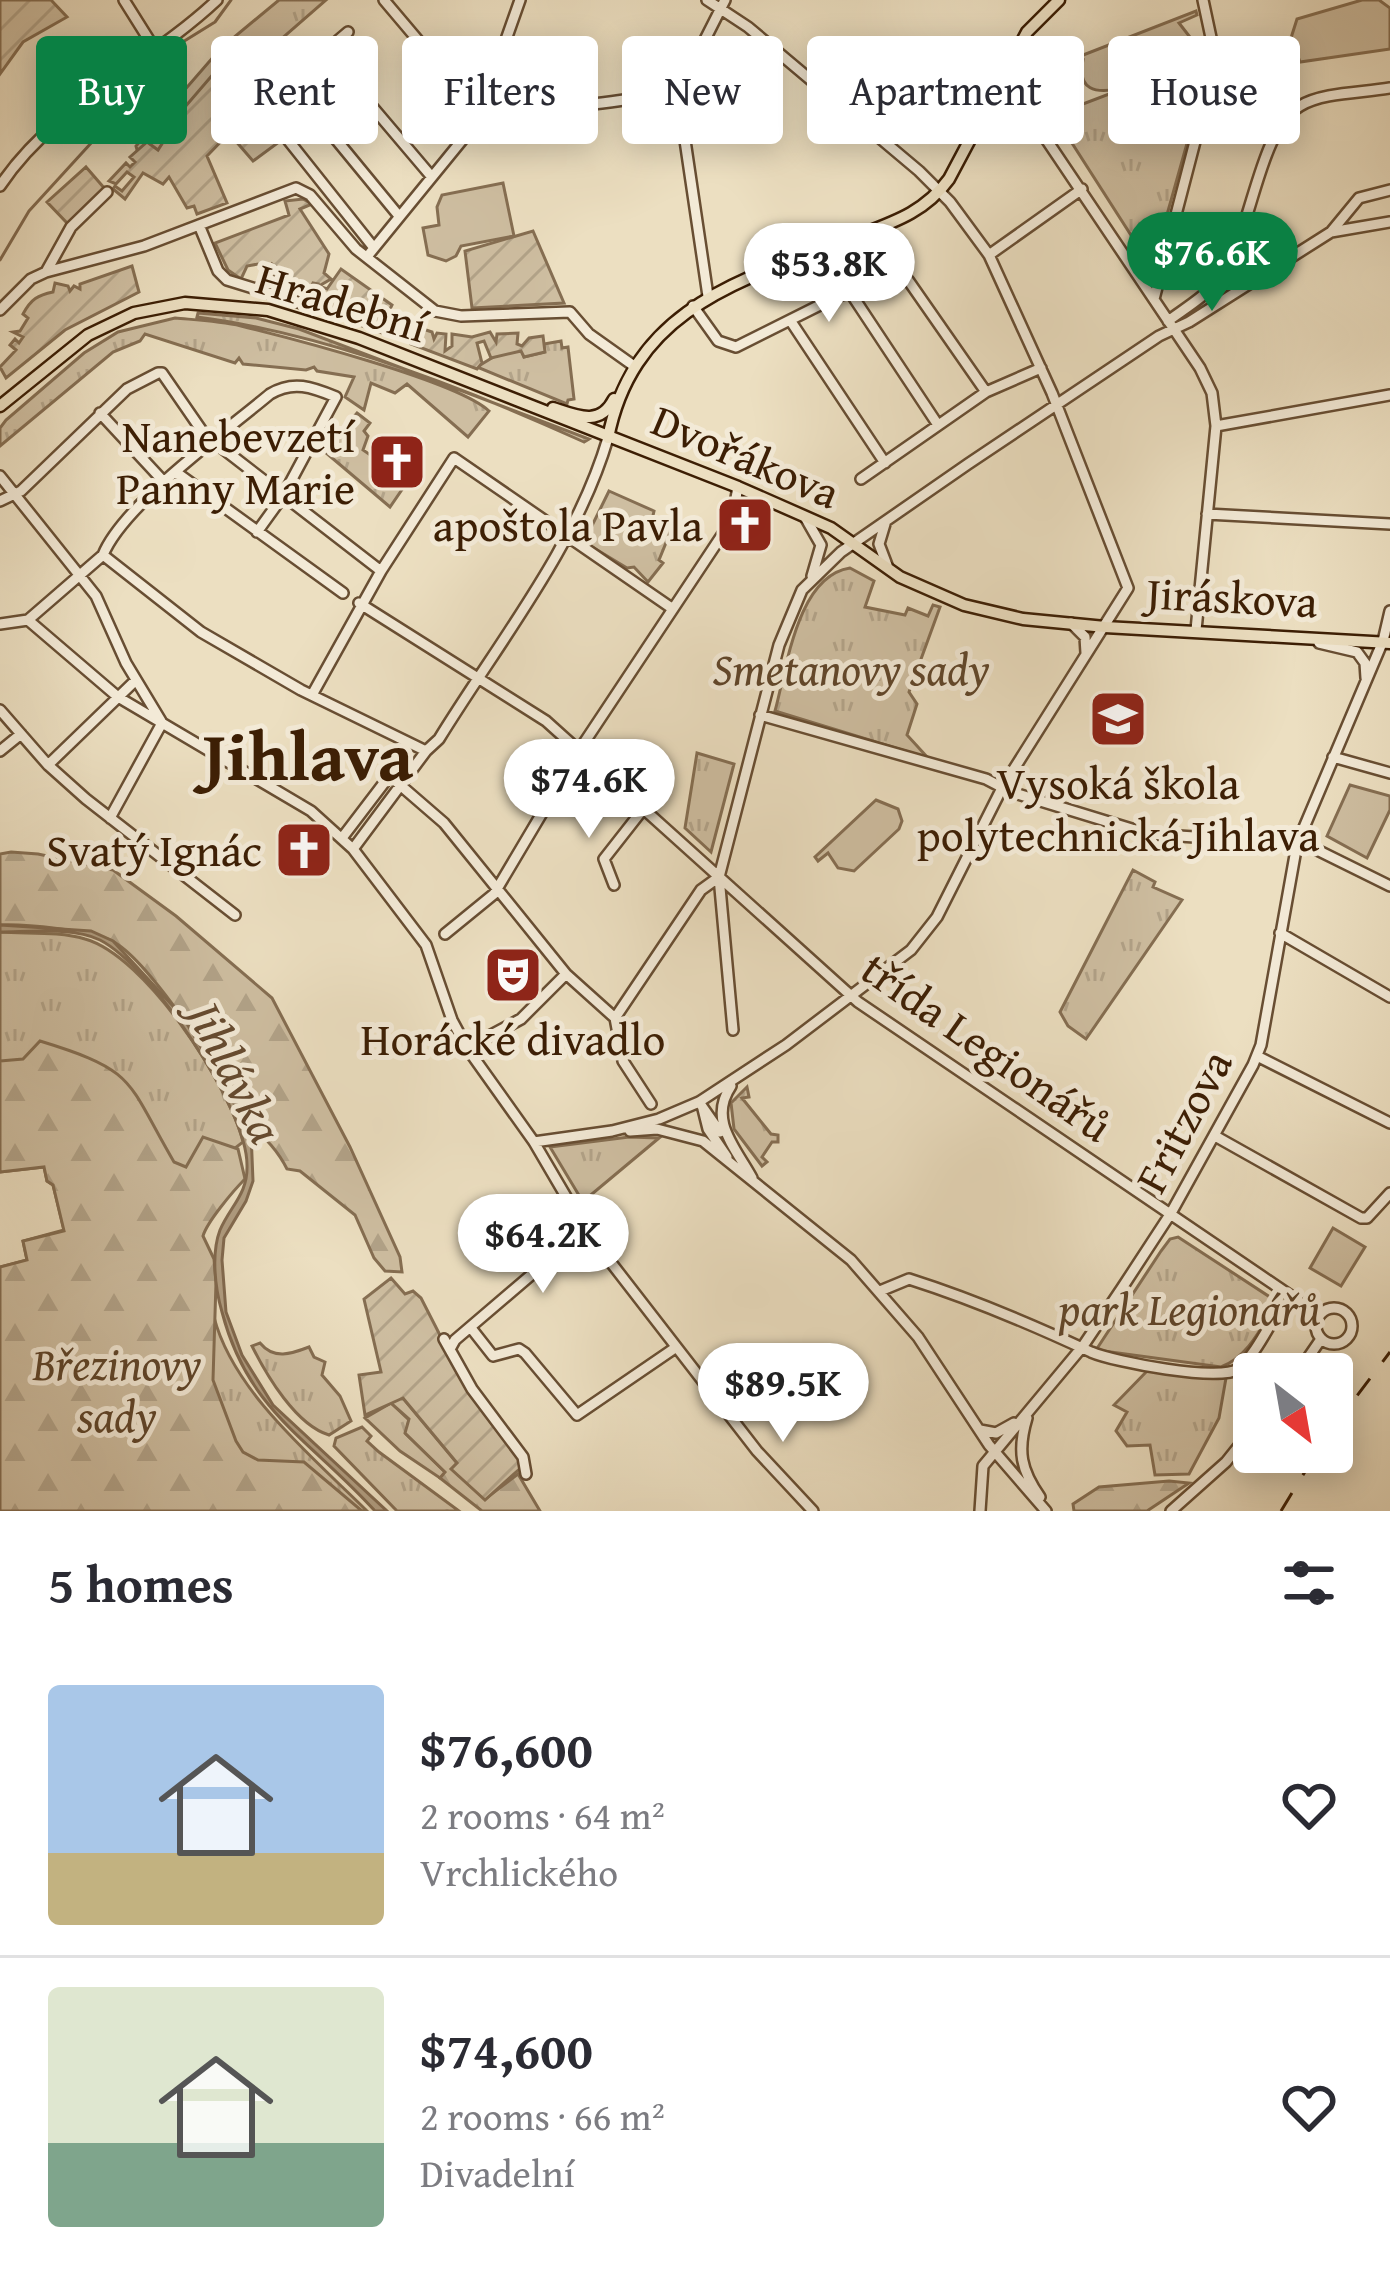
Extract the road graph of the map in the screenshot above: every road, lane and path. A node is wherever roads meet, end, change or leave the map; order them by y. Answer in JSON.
{"nodes":[{"id":1,"x":124,"y":0,"type":"edge"},
{"id":2,"x":217,"y":0,"type":"edge"},
{"id":3,"x":384,"y":0,"type":"edge"},
{"id":4,"x":520,"y":0,"type":"edge"},
{"id":5,"x":706,"y":0,"type":"edge"},
{"id":6,"x":1203,"y":0,"type":"edge"},
{"id":7,"x":1056,"y":1,"type":"edge"},
{"id":8,"x":723,"y":4,"type":"edge"},
{"id":9,"x":348,"y":32,"type":"dead end"},
{"id":10,"x":147,"y":36,"type":"edge"},
{"id":11,"x":174,"y":36,"type":"edge"},
{"id":12,"x":343,"y":36,"type":"edge"},
{"id":13,"x":414,"y":36,"type":"edge"},
{"id":14,"x":507,"y":36,"type":"edge"},
{"id":15,"x":707,"y":36,"type":"edge"},
{"id":16,"x":1025,"y":36,"type":"edge"},
{"id":17,"x":1390,"y":88,"type":"edge"},
{"id":18,"x":378,"y":113,"type":"edge"},
{"id":19,"x":38,"y":144,"type":"edge"},
{"id":20,"x":290,"y":144,"type":"edge"},
{"id":21,"x":340,"y":144,"type":"edge"},
{"id":22,"x":456,"y":144,"type":"edge"},
{"id":23,"x":686,"y":144,"type":"edge"},
{"id":24,"x":966,"y":144,"type":"edge"},
{"id":25,"x":1051,"y":144,"type":"edge"},
{"id":26,"x":431,"y":176,"type":"junction"},
{"id":27,"x":0,"y":186,"type":"edge"},
{"id":28,"x":1082,"y":189,"type":"junction"},
{"id":29,"x":1390,"y":190,"type":"edge"},
{"id":30,"x":107,"y":192,"type":"dead end"},
{"id":31,"x":940,"y":192,"type":"junction"},
{"id":32,"x":399,"y":216,"type":"junction"},
{"id":33,"x":1390,"y":222,"type":"edge"},
{"id":34,"x":199,"y":225,"type":"junction"},
{"id":35,"x":1330,"y":232,"type":"junction"},
{"id":36,"x":370,"y":253,"type":"junction"},
{"id":37,"x":988,"y":255,"type":"junction"},
{"id":38,"x":46,"y":272,"type":"junction"},
{"id":39,"x":850,"y":292,"type":"junction"},
{"id":40,"x":708,"y":296,"type":"junction"},
{"id":41,"x":1154,"y":298,"type":"junction"},
{"id":42,"x":693,"y":306,"type":"junction"},
{"id":43,"x":314,"y":308,"type":"dead end"},
{"id":44,"x":0,"y":310,"type":"edge"},
{"id":45,"x":790,"y":320,"type":"junction"},
{"id":46,"x":1172,"y":325,"type":"junction"},
{"id":47,"x":634,"y":366,"type":"junction"},
{"id":48,"x":1041,"y":368,"type":"junction"},
{"id":49,"x":628,"y":379,"type":"junction"},
{"id":50,"x":986,"y":392,"type":"junction"},
{"id":51,"x":503,"y":395,"type":"junction"},
{"id":52,"x":1390,"y":395,"type":"edge"},
{"id":53,"x":0,"y":406,"type":"edge"},
{"id":54,"x":1058,"y":406,"type":"junction"},
{"id":55,"x":100,"y":413,"type":"junction"},
{"id":56,"x":938,"y":425,"type":"junction"},
{"id":57,"x":1216,"y":426,"type":"junction"},
{"id":58,"x":608,"y":438,"type":"junction"},
{"id":59,"x":212,"y":443,"type":"junction"},
{"id":60,"x":885,"y":463,"type":"junction"},
{"id":61,"x":177,"y":473,"type":"junction"},
{"id":62,"x":0,"y":476,"type":"edge"},
{"id":63,"x":861,"y":479,"type":"dead end"},
{"id":64,"x":165,"y":483,"type":"junction"},
{"id":65,"x":738,"y":487,"type":"junction"},
{"id":66,"x":14,"y":493,"type":"junction"},
{"id":67,"x":283,"y":496,"type":"junction"},
{"id":68,"x":0,"y":501,"type":"edge"},
{"id":69,"x":1207,"y":514,"type":"junction"},
{"id":70,"x":805,"y":517,"type":"junction"},
{"id":71,"x":888,"y":519,"type":"junction"},
{"id":72,"x":1390,"y":524,"type":"edge"},
{"id":73,"x":257,"y":532,"type":"junction"},
{"id":74,"x":566,"y":533,"type":"junction"},
{"id":75,"x":854,"y":544,"type":"junction"},
{"id":76,"x":103,"y":555,"type":"junction"},
{"id":77,"x":381,"y":571,"type":"junction"},
{"id":78,"x":894,"y":573,"type":"junction"},
{"id":79,"x":82,"y":575,"type":"junction"},
{"id":80,"x":809,"y":581,"type":"junction"},
{"id":81,"x":334,"y":588,"type":"dead end"},
{"id":82,"x":360,"y":604,"type":"junction"},
{"id":83,"x":677,"y":605,"type":"junction"},
{"id":84,"x":1390,"y":611,"type":"edge"},
{"id":85,"x":28,"y":620,"type":"junction"},
{"id":86,"x":1071,"y":623,"type":"junction"},
{"id":87,"x":0,"y":624,"type":"edge"},
{"id":88,"x":1105,"y":627,"type":"junction"},
{"id":89,"x":1196,"y":630,"type":"junction"},
{"id":90,"x":1303,"y":636,"type":"junction"},
{"id":91,"x":1386,"y":642,"type":"edge"},
{"id":92,"x":1082,"y":663,"type":"junction"},
{"id":93,"x":478,"y":675,"type":"junction"},
{"id":94,"x":136,"y":680,"type":"junction"},
{"id":95,"x":1366,"y":682,"type":"junction"},
{"id":96,"x":312,"y":695,"type":"junction"},
{"id":97,"x":118,"y":698,"type":"junction"},
{"id":98,"x":0,"y":710,"type":"edge"},
{"id":99,"x":760,"y":715,"type":"junction"},
{"id":100,"x":162,"y":723,"type":"junction"},
{"id":101,"x":21,"y":734,"type":"junction"},
{"id":102,"x":580,"y":749,"type":"junction"},
{"id":103,"x":0,"y":751,"type":"edge"},
{"id":104,"x":426,"y":751,"type":"junction"},
{"id":105,"x":1334,"y":757,"type":"junction"},
{"id":106,"x":48,"y":765,"type":"junction"},
{"id":107,"x":1390,"y":773,"type":"edge"},
{"id":108,"x":401,"y":784,"type":"junction"},
{"id":109,"x":1002,"y":788,"type":"junction"},
{"id":110,"x":644,"y":808,"type":"junction"},
{"id":111,"x":112,"y":819,"type":"junction"},
{"id":112,"x":342,"y":838,"type":"junction"},
{"id":113,"x":1297,"y":844,"type":"junction"},
{"id":114,"x":352,"y":849,"type":"junction"},
{"id":115,"x":719,"y":877,"type":"junction"},
{"id":116,"x":497,"y":884,"type":"junction"},
{"id":117,"x":614,"y":885,"type":"dead end"},
{"id":118,"x":1390,"y":886,"type":"edge"},
{"id":119,"x":235,"y":915,"type":"dead end"},
{"id":120,"x":1280,"y":933,"type":"junction"},
{"id":121,"x":445,"y":934,"type":"dead end"},
{"id":122,"x":566,"y":974,"type":"junction"},
{"id":123,"x":852,"y":996,"type":"junction"},
{"id":124,"x":1390,"y":997,"type":"edge"},
{"id":125,"x":615,"y":1018,"type":"junction"},
{"id":126,"x":733,"y":1030,"type":"dead end"},
{"id":127,"x":467,"y":1048,"type":"junction"},
{"id":128,"x":1257,"y":1056,"type":"junction"},
{"id":129,"x":738,"y":1078,"type":"junction"},
{"id":130,"x":651,"y":1104,"type":"dead end"},
{"id":131,"x":701,"y":1106,"type":"junction"},
{"id":132,"x":1390,"y":1123,"type":"edge"},
{"id":133,"x":612,"y":1131,"type":"junction"},
{"id":134,"x":1215,"y":1136,"type":"junction"},
{"id":135,"x":534,"y":1142,"type":"junction"},
{"id":136,"x":737,"y":1161,"type":"junction"},
{"id":137,"x":1390,"y":1193,"type":"edge"},
{"id":138,"x":1171,"y":1214,"type":"junction"},
{"id":139,"x":585,"y":1229,"type":"junction"},
{"id":140,"x":880,"y":1292,"type":"junction"},
{"id":141,"x":1281,"y":1307,"type":"dead end"},
{"id":142,"x":1319,"y":1315,"type":"junction"},
{"id":143,"x":471,"y":1328,"type":"junction"},
{"id":144,"x":1323,"y":1341,"type":"junction"},
{"id":145,"x":1083,"y":1346,"type":"junction"},
{"id":146,"x":674,"y":1348,"type":"junction"},
{"id":147,"x":1313,"y":1353,"type":"edge"},
{"id":148,"x":1028,"y":1413,"type":"junction"},
{"id":149,"x":977,"y":1429,"type":"junction"},
{"id":150,"x":995,"y":1452,"type":"junction"},
{"id":151,"x":1233,"y":1453,"type":"edge"},
{"id":152,"x":526,"y":1474,"type":"dead end"},
{"id":153,"x":813,"y":1511,"type":"edge"},
{"id":154,"x":980,"y":1511,"type":"edge"},
{"id":155,"x":1047,"y":1511,"type":"edge"},
{"id":156,"x":1171,"y":1511,"type":"edge"}],
"edges":[{"from":1,"to":10,"type":"street"},
{"from":2,"to":11,"type":"street"},
{"from":3,"to":13,"type":"street"},
{"from":4,"to":14,"type":"street"},
{"from":5,"to":8,"type":"street"},
{"from":6,"to":41,"type":"street"},
{"from":7,"to":16,"type":"main road"},
{"from":8,"to":15,"type":"street"},
{"from":8,"to":31,"type":"street"},
{"from":9,"to":12,"type":"street"},
{"from":17,"to":46,"type":"street"},
{"from":18,"to":26,"type":"street"},
{"from":19,"to":27,"type":"street"},
{"from":20,"to":36,"type":"street"},
{"from":21,"to":32,"type":"street"},
{"from":22,"to":26,"type":"street"},
{"from":23,"to":40,"type":"street"},
{"from":24,"to":31,"type":"main road"},
{"from":25,"to":28,"type":"street"},
{"from":26,"to":32,"type":"street"},
{"from":28,"to":37,"type":"street"},
{"from":28,"to":41,"type":"street"},
{"from":29,"to":35,"type":"street"},
{"from":30,"to":38,"type":"street"},
{"from":31,"to":37,"type":"street"},
{"from":31,"to":40,"type":"main road"},
{"from":32,"to":36,"type":"street"},
{"from":33,"to":35,"type":"street"},
{"from":34,"to":36,"type":"street"},
{"from":34,"to":38,"type":"street"},
{"from":34,"to":43,"type":"street"},
{"from":35,"to":46,"type":"street"},
{"from":36,"to":47,"type":"street"},
{"from":37,"to":48,"type":"street"},
{"from":38,"to":44,"type":"street"},
{"from":39,"to":45,"type":"street"},
{"from":39,"to":50,"type":"street"},
{"from":39,"to":56,"type":"street"},
{"from":40,"to":42,"type":"main road"},
{"from":41,"to":46,"type":"street"},
{"from":42,"to":45,"type":"street"},
{"from":42,"to":47,"type":"main road"},
{"from":45,"to":60,"type":"street"},
{"from":46,"to":54,"type":"street"},
{"from":46,"to":57,"type":"street"},
{"from":47,"to":49,"type":"main road"},
{"from":48,"to":50,"type":"street"},
{"from":48,"to":54,"type":"street"},
{"from":49,"to":51,"type":"main road"},
{"from":49,"to":58,"type":"main road"},
{"from":50,"to":56,"type":"street"},
{"from":51,"to":53,"type":"main road","name":"Hradební"},
{"from":51,"to":58,"type":"main road","name":"Hradební"},
{"from":52,"to":57,"type":"street"},
{"from":54,"to":71,"type":"street"},
{"from":54,"to":88,"type":"street"},
{"from":55,"to":59,"type":"street"},
{"from":55,"to":64,"type":"street"},
{"from":55,"to":66,"type":"street"},
{"from":56,"to":60,"type":"street"},
{"from":57,"to":69,"type":"street"},
{"from":58,"to":65,"type":"main road","name":"Dvořákova"},
{"from":58,"to":74,"type":"street"},
{"from":59,"to":61,"type":"street"},
{"from":59,"to":67,"type":"street"},
{"from":59,"to":67,"type":"street"},
{"from":60,"to":63,"type":"street"},
{"from":61,"to":64,"type":"street"},
{"from":61,"to":73,"type":"street"},
{"from":62,"to":66,"type":"street"},
{"from":64,"to":76,"type":"street"},
{"from":65,"to":70,"type":"main road","name":"Dvořákova"},
{"from":65,"to":83,"type":"street"},
{"from":66,"to":68,"type":"street"},
{"from":66,"to":79,"type":"street"},
{"from":67,"to":73,"type":"street"},
{"from":67,"to":77,"type":"street"},
{"from":69,"to":72,"type":"street"},
{"from":69,"to":89,"type":"street"},
{"from":70,"to":75,"type":"main road","name":"Dvořákova"},
{"from":70,"to":80,"type":"street"},
{"from":71,"to":75,"type":"street"},
{"from":71,"to":78,"type":"street"},
{"from":73,"to":81,"type":"street"},
{"from":74,"to":77,"type":"street"},
{"from":74,"to":83,"type":"street"},
{"from":74,"to":93,"type":"street"},
{"from":75,"to":78,"type":"main road","name":"Jiráskova"},
{"from":75,"to":80,"type":"street"},
{"from":76,"to":79,"type":"street"},
{"from":76,"to":96,"type":"street"},
{"from":77,"to":82,"type":"street"},
{"from":78,"to":86,"type":"main road","name":"Jiráskova"},
{"from":79,"to":85,"type":"street"},
{"from":79,"to":94,"type":"street"},
{"from":80,"to":99,"type":"street"},
{"from":82,"to":93,"type":"street","name":"třída Legionářů"},
{"from":82,"to":96,"type":"street"},
{"from":83,"to":102,"type":"street"},
{"from":84,"to":91,"type":"street","name":"Fritzova"},
{"from":85,"to":87,"type":"street"},
{"from":85,"to":97,"type":"street"},
{"from":86,"to":88,"type":"main road","name":"Jiráskova"},
{"from":86,"to":92,"type":"street","name":"Jiráskova"},
{"from":88,"to":89,"type":"main road","name":"Jiráskova"},
{"from":88,"to":92,"type":"street"},
{"from":89,"to":90,"type":"main road","name":"Jiráskova"},
{"from":90,"to":91,"type":"main road","name":"Jiráskova"},
{"from":90,"to":95,"type":"street"},
{"from":91,"to":95,"type":"street","name":"Fritzova"},
{"from":92,"to":109,"type":"street"},
{"from":93,"to":102,"type":"street","name":"třída Legionářů"},
{"from":93,"to":104,"type":"street"},
{"from":94,"to":97,"type":"street"},
{"from":94,"to":100,"type":"street"},
{"from":95,"to":105,"type":"street","name":"Fritzova"},
{"from":96,"to":104,"type":"street"},
{"from":97,"to":100,"type":"street"},
{"from":97,"to":106,"type":"street"},
{"from":98,"to":101,"type":"street"},
{"from":99,"to":109,"type":"street"},
{"from":99,"to":115,"type":"street"},
{"from":100,"to":111,"type":"street"},
{"from":100,"to":112,"type":"street"},
{"from":101,"to":103,"type":"street"},
{"from":101,"to":106,"type":"street"},
{"from":102,"to":110,"type":"street","name":"třída Legionářů"},
{"from":102,"to":116,"type":"street"},
{"from":104,"to":108,"type":"street"},
{"from":105,"to":107,"type":"street"},
{"from":105,"to":113,"type":"street","name":"Fritzova"},
{"from":106,"to":111,"type":"street"},
{"from":108,"to":112,"type":"street"},
{"from":108,"to":114,"type":"street"},
{"from":108,"to":116,"type":"street"},
{"from":109,"to":113,"type":"street"},
{"from":109,"to":123,"type":"street"},
{"from":110,"to":115,"type":"street","name":"třída Legionářů"},
{"from":110,"to":117,"type":"street"},
{"from":111,"to":119,"type":"street"},
{"from":112,"to":114,"type":"street"},
{"from":113,"to":118,"type":"street"},
{"from":113,"to":120,"type":"street","name":"Fritzova"},
{"from":114,"to":127,"type":"street"},
{"from":115,"to":123,"type":"street","name":"třída Legionářů"},
{"from":115,"to":125,"type":"street"},
{"from":115,"to":126,"type":"street"},
{"from":116,"to":121,"type":"street"},
{"from":116,"to":122,"type":"street"},
{"from":120,"to":124,"type":"street"},
{"from":120,"to":128,"type":"street","name":"Fritzova"},
{"from":122,"to":125,"type":"street"},
{"from":122,"to":127,"type":"street"},
{"from":123,"to":129,"type":"street"},
{"from":123,"to":138,"type":"street","name":"třída Legionářů"},
{"from":125,"to":130,"type":"street"},
{"from":127,"to":135,"type":"street"},
{"from":128,"to":132,"type":"street"},
{"from":128,"to":134,"type":"street","name":"Fritzova"},
{"from":129,"to":131,"type":"street"},
{"from":129,"to":136,"type":"street"},
{"from":131,"to":133,"type":"street"},
{"from":131,"to":136,"type":"street"},
{"from":133,"to":135,"type":"street"},
{"from":133,"to":136,"type":"street"},
{"from":134,"to":137,"type":"street"},
{"from":134,"to":138,"type":"street","name":"Fritzova"},
{"from":135,"to":139,"type":"street"},
{"from":136,"to":140,"type":"street"},
{"from":138,"to":142,"type":"street","name":"třída Legionářů"},
{"from":138,"to":145,"type":"street","name":"Fritzova"},
{"from":139,"to":143,"type":"street"},
{"from":139,"to":146,"type":"street"},
{"from":140,"to":145,"type":"street"},
{"from":140,"to":149,"type":"street"},
{"from":141,"to":145,"type":"street"},
{"from":142,"to":144,"type":"street"},
{"from":142,"to":144,"type":"street"},
{"from":143,"to":146,"type":"street"},
{"from":143,"to":152,"type":"street"},
{"from":144,"to":147,"type":"street"},
{"from":145,"to":148,"type":"street","name":"Fritzova"},
{"from":146,"to":153,"type":"street"},
{"from":148,"to":149,"type":"street"},
{"from":148,"to":150,"type":"street","name":"Fritzova"},
{"from":148,"to":155,"type":"street"},
{"from":149,"to":150,"type":"street"},
{"from":150,"to":154,"type":"street"},
{"from":150,"to":155,"type":"street"},
{"from":151,"to":156,"type":"street"}]}
